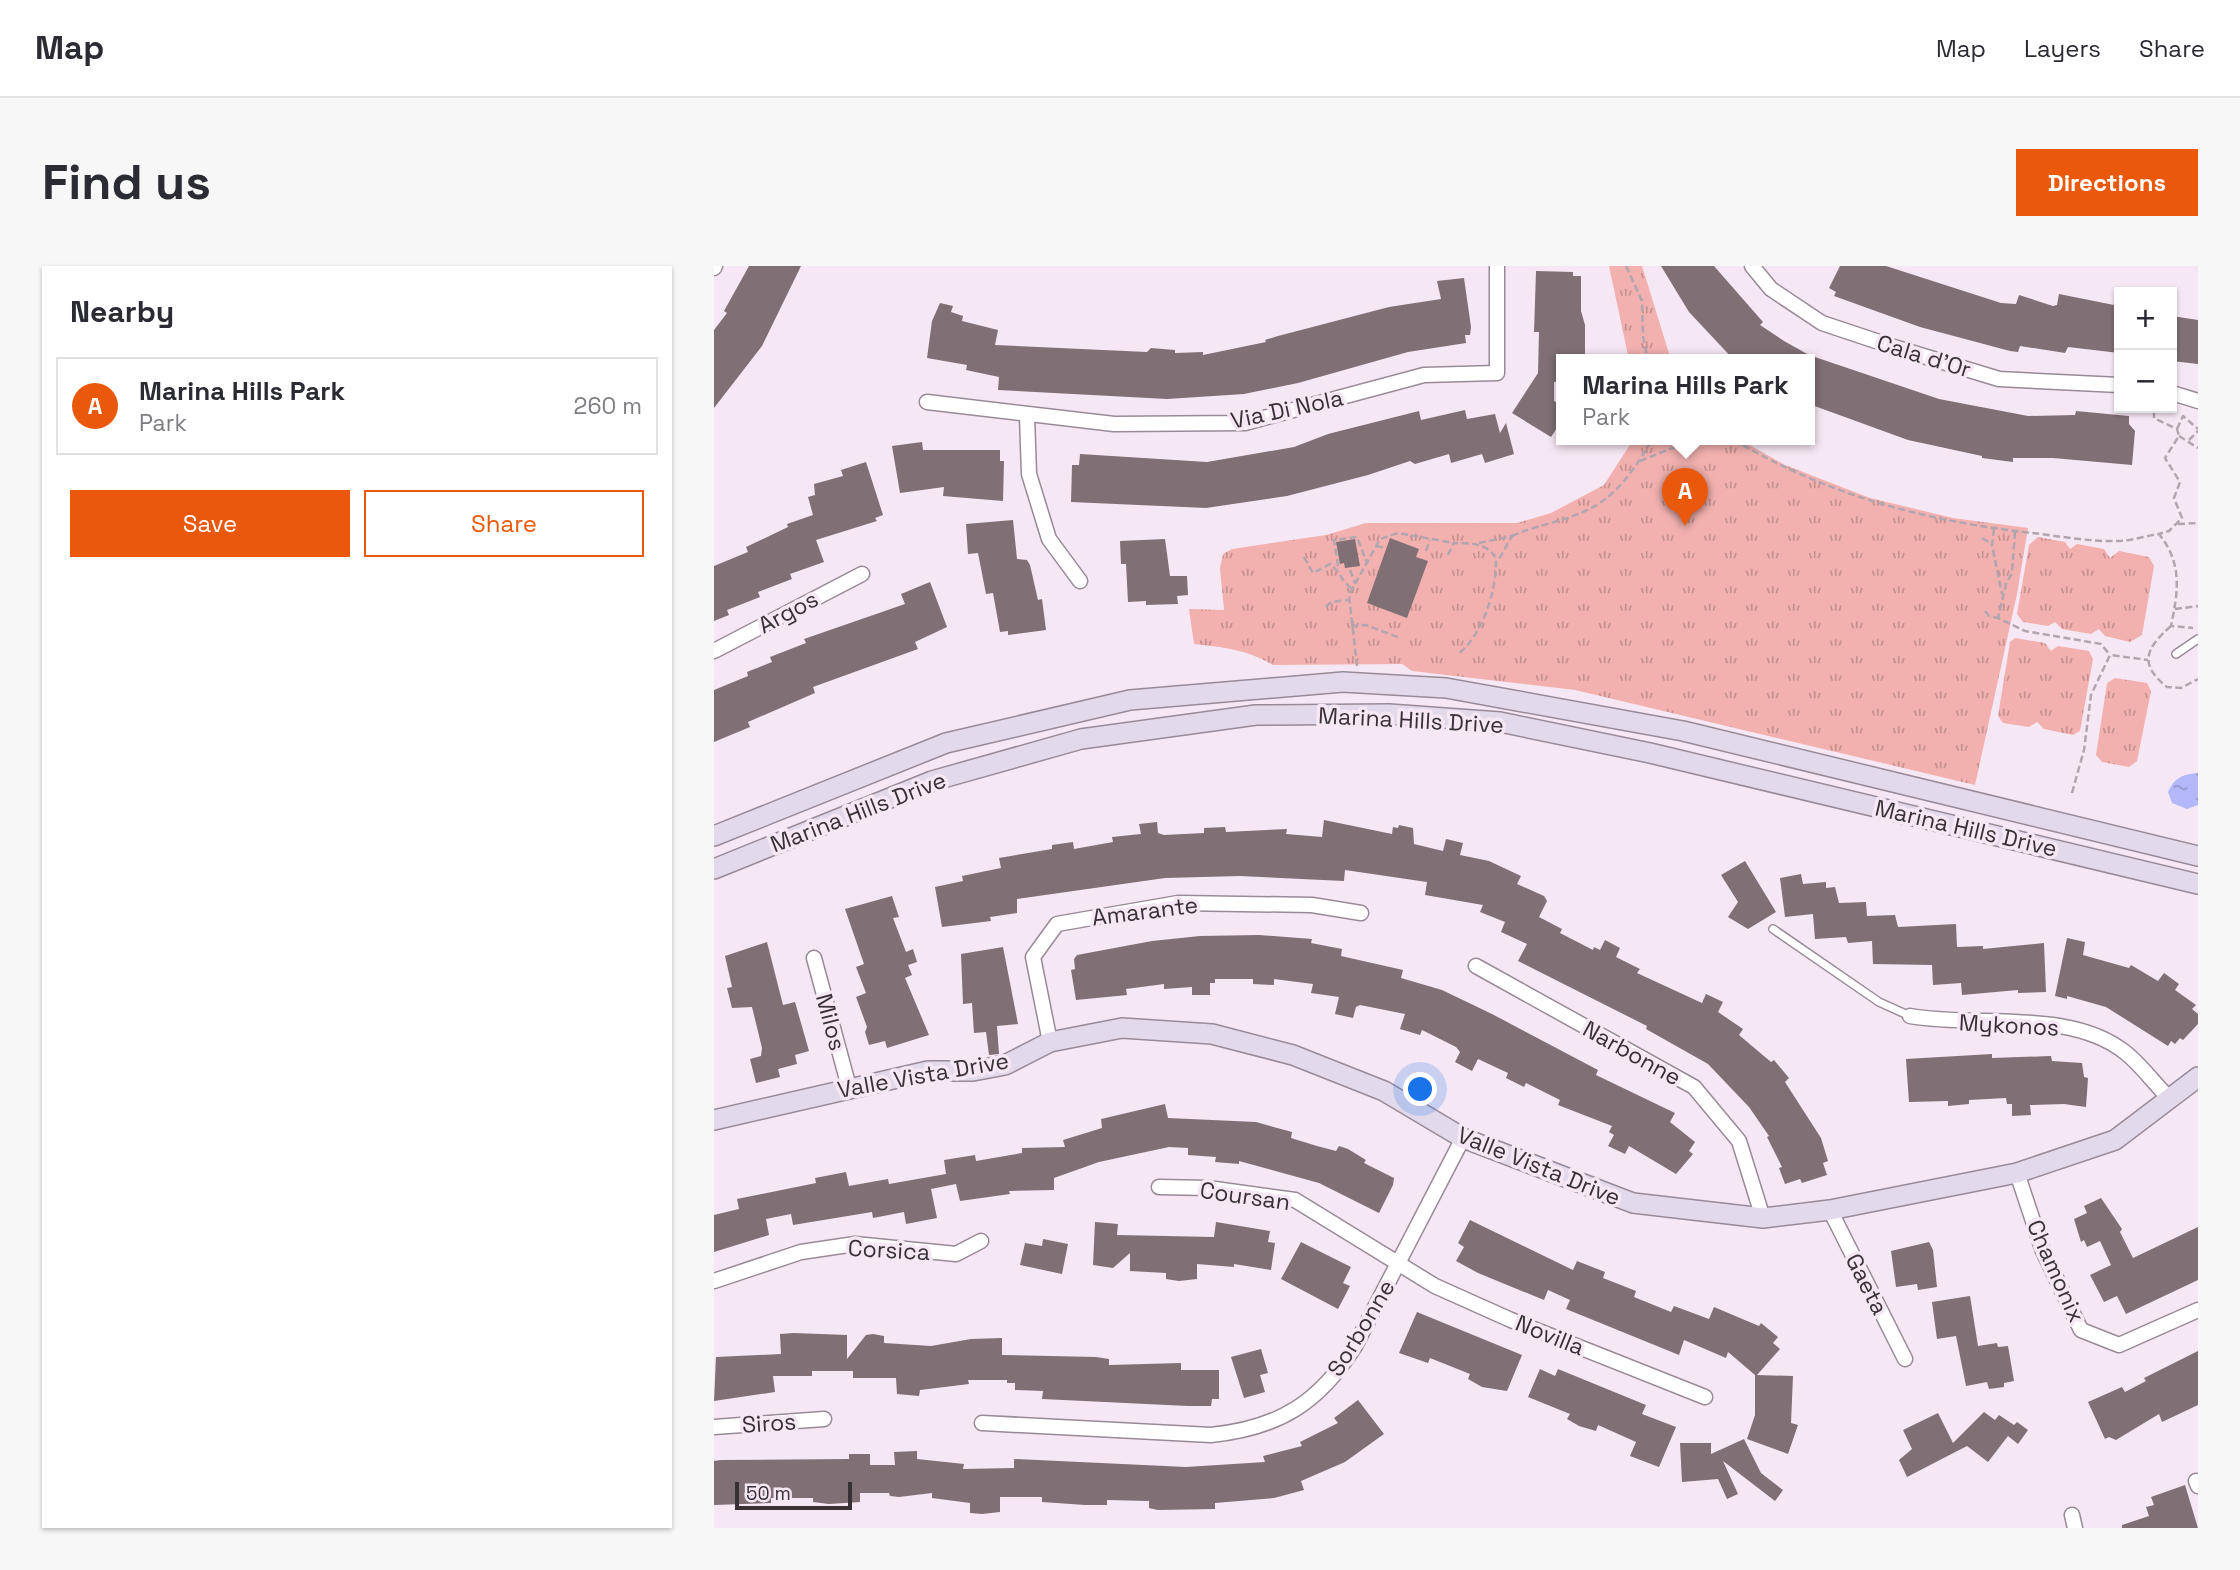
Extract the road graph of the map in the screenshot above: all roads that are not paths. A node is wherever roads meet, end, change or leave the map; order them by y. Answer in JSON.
{"nodes":[{"id":1,"x":1497,"y":266,"type":"edge"},
{"id":2,"x":1752,"y":266,"type":"edge"},
{"id":3,"x":2114,"y":386,"type":"edge"},
{"id":4,"x":2177,"y":395,"type":"edge"},
{"id":5,"x":2198,"y":401,"type":"edge"},
{"id":6,"x":927,"y":402,"type":"dead end"},
{"id":7,"x":1027,"y":416,"type":"junction"},
{"id":8,"x":862,"y":573,"type":"dead end"},
{"id":9,"x":1080,"y":581,"type":"dead end"},
{"id":10,"x":2198,"y":639,"type":"edge"},
{"id":11,"x":714,"y":651,"type":"edge"},
{"id":12,"x":2176,"y":654,"type":"dead end"},
{"id":13,"x":714,"y":836,"type":"edge"},
{"id":14,"x":2198,"y":856,"type":"edge"},
{"id":15,"x":714,"y":869,"type":"edge"},
{"id":16,"x":2198,"y":884,"type":"edge"},
{"id":17,"x":1361,"y":913,"type":"dead end"},
{"id":18,"x":1773,"y":929,"type":"dead end"},
{"id":19,"x":814,"y":958,"type":"dead end"},
{"id":20,"x":1476,"y":966,"type":"dead end"},
{"id":21,"x":1910,"y":1016,"type":"joint"},
{"id":22,"x":1051,"y":1042,"type":"junction"},
{"id":23,"x":2198,"y":1077,"type":"edge"},
{"id":24,"x":849,"y":1087,"type":"junction"},
{"id":25,"x":2168,"y":1097,"type":"junction"},
{"id":26,"x":714,"y":1120,"type":"edge"},
{"id":27,"x":1463,"y":1138,"type":"junction"},
{"id":28,"x":2017,"y":1173,"type":"junction"},
{"id":29,"x":1159,"y":1187,"type":"dead end"},
{"id":30,"x":1830,"y":1210,"type":"junction"},
{"id":31,"x":1763,"y":1218,"type":"junction"},
{"id":32,"x":981,"y":1241,"type":"dead end"},
{"id":33,"x":1398,"y":1265,"type":"junction"},
{"id":34,"x":714,"y":1281,"type":"edge"},
{"id":35,"x":2198,"y":1310,"type":"edge"},
{"id":36,"x":1905,"y":1359,"type":"dead end"},
{"id":37,"x":1705,"y":1397,"type":"dead end"},
{"id":38,"x":824,"y":1419,"type":"dead end"},
{"id":39,"x":982,"y":1423,"type":"dead end"},
{"id":40,"x":714,"y":1427,"type":"edge"}],
"edges":[{"from":1,"to":7,"type":"street","name":"Via Di Nola"},
{"from":2,"to":3,"type":"street","name":"Cala d'Or"},
{"from":4,"to":5,"type":"street"},
{"from":6,"to":7,"type":"street","name":"Via Di Nola"},
{"from":7,"to":9,"type":"street"},
{"from":8,"to":11,"type":"street","name":"Argos"},
{"from":10,"to":12,"type":"lane"},
{"from":13,"to":14,"type":"street","name":"Marina Hills Drive"},
{"from":15,"to":16,"type":"street","name":"Marina Hills Drive"},
{"from":17,"to":22,"type":"street","name":"Amarante"},
{"from":18,"to":21,"type":"lane"},
{"from":19,"to":24,"type":"street","name":"Milos"},
{"from":20,"to":31,"type":"street","name":"Narbonne"},
{"from":21,"to":25,"type":"street","name":"Mykonos"},
{"from":22,"to":24,"type":"street","name":"Valle Vista Drive"},
{"from":22,"to":27,"type":"street","name":"Valle Vista Drive"},
{"from":23,"to":25,"type":"street","name":"Valle Vista Drive"},
{"from":24,"to":26,"type":"street","name":"Valle Vista Drive"},
{"from":25,"to":28,"type":"street","name":"Valle Vista Drive"},
{"from":27,"to":31,"type":"street","name":"Valle Vista Drive"},
{"from":27,"to":33,"type":"street","name":"Sorbonne"},
{"from":28,"to":30,"type":"street","name":"Valle Vista Drive"},
{"from":28,"to":35,"type":"street","name":"Chamonix"},
{"from":29,"to":33,"type":"street","name":"Coursan"},
{"from":30,"to":31,"type":"street","name":"Valle Vista Drive"},
{"from":30,"to":36,"type":"street","name":"Gaeta"},
{"from":32,"to":34,"type":"street","name":"Corsica"},
{"from":33,"to":37,"type":"street","name":"Novilla"},
{"from":33,"to":39,"type":"street","name":"Sorbonne"},
{"from":38,"to":40,"type":"street","name":"Siros"}]}
